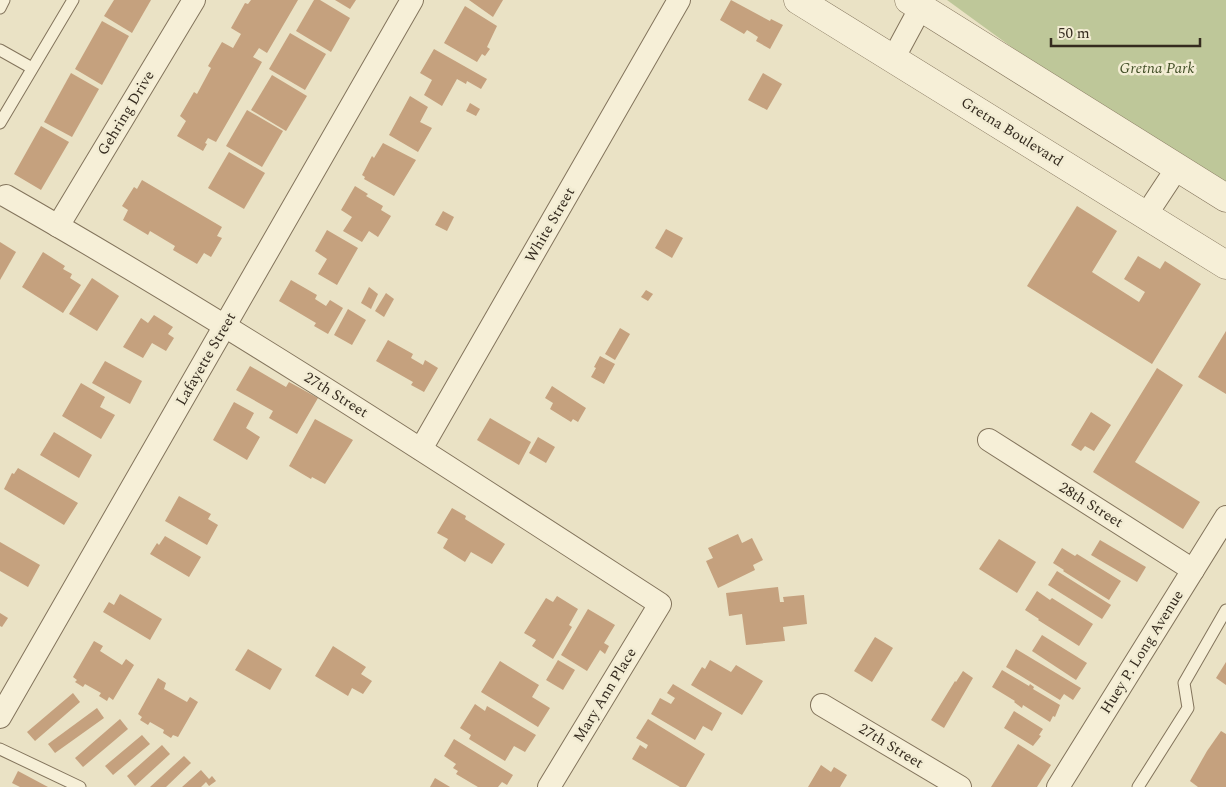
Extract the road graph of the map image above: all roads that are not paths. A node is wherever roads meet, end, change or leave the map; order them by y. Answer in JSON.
{"nodes":[{"id":1,"x":4,"y":0,"type":"edge"},
{"id":2,"x":73,"y":0,"type":"edge"},
{"id":3,"x":194,"y":0,"type":"edge"},
{"id":4,"x":412,"y":0,"type":"edge"},
{"id":5,"x":678,"y":0,"type":"edge"},
{"id":6,"x":798,"y":0,"type":"edge"},
{"id":7,"x":915,"y":4,"type":"edge"},
{"id":8,"x":0,"y":8,"type":"edge"},
{"id":9,"x":0,"y":50,"type":"edge"},
{"id":10,"x":893,"y":59,"type":"junction"},
{"id":11,"x":32,"y":68,"type":"junction"},
{"id":12,"x":0,"y":123,"type":"edge"},
{"id":13,"x":1176,"y":168,"type":"junction"},
{"id":14,"x":6,"y":196,"type":"dead end"},
{"id":15,"x":1226,"y":198,"type":"edge"},
{"id":16,"x":1146,"y":215,"type":"junction"},
{"id":17,"x":58,"y":226,"type":"junction"},
{"id":18,"x":1226,"y":265,"type":"edge"},
{"id":19,"x":225,"y":325,"type":"junction"},
{"id":20,"x":989,"y":440,"type":"dead end"},
{"id":21,"x":421,"y":449,"type":"junction"},
{"id":22,"x":1226,"y":517,"type":"edge"},
{"id":23,"x":1194,"y":570,"type":"junction"},
{"id":24,"x":660,"y":604,"type":"joint"},
{"id":25,"x":1226,"y":610,"type":"edge"},
{"id":26,"x":822,"y":705,"type":"dead end"},
{"id":27,"x":0,"y":717,"type":"edge"},
{"id":28,"x":0,"y":749,"type":"edge"},
{"id":29,"x":80,"y":787,"type":"edge"},
{"id":30,"x":550,"y":787,"type":"edge"},
{"id":31,"x":960,"y":787,"type":"edge"},
{"id":32,"x":1058,"y":787,"type":"edge"},
{"id":33,"x":1138,"y":787,"type":"edge"}],
"edges":[{"from":1,"to":8,"type":"lane"},
{"from":2,"to":11,"type":"lane"},
{"from":3,"to":17,"type":"street","name":"Gehring Drive"},
{"from":4,"to":19,"type":"street","name":"Lafayette Street"},
{"from":5,"to":21,"type":"street","name":"White Street"},
{"from":6,"to":10,"type":"street","name":"Gretna Boulevard"},
{"from":7,"to":10,"type":"street"},
{"from":7,"to":13,"type":"street"},
{"from":9,"to":11,"type":"lane"},
{"from":10,"to":16,"type":"street","name":"Gretna Boulevard"},
{"from":11,"to":12,"type":"lane"},
{"from":13,"to":15,"type":"street"},
{"from":13,"to":16,"type":"street"},
{"from":14,"to":17,"type":"street","name":"27th Street"},
{"from":16,"to":18,"type":"street","name":"Gretna Boulevard"},
{"from":17,"to":19,"type":"street","name":"27th Street"},
{"from":19,"to":21,"type":"street","name":"27th Street"},
{"from":19,"to":27,"type":"street","name":"Lafayette Street"},
{"from":20,"to":23,"type":"street","name":"28th Street"},
{"from":21,"to":24,"type":"street","name":"27th Street"},
{"from":22,"to":23,"type":"street","name":"Huey P. Long Avenue"},
{"from":23,"to":32,"type":"street","name":"Huey P. Long Avenue"},
{"from":24,"to":30,"type":"street","name":"Mary Ann Place"},
{"from":25,"to":33,"type":"lane"},
{"from":26,"to":31,"type":"street","name":"27th Street"},
{"from":28,"to":29,"type":"lane"}]}
